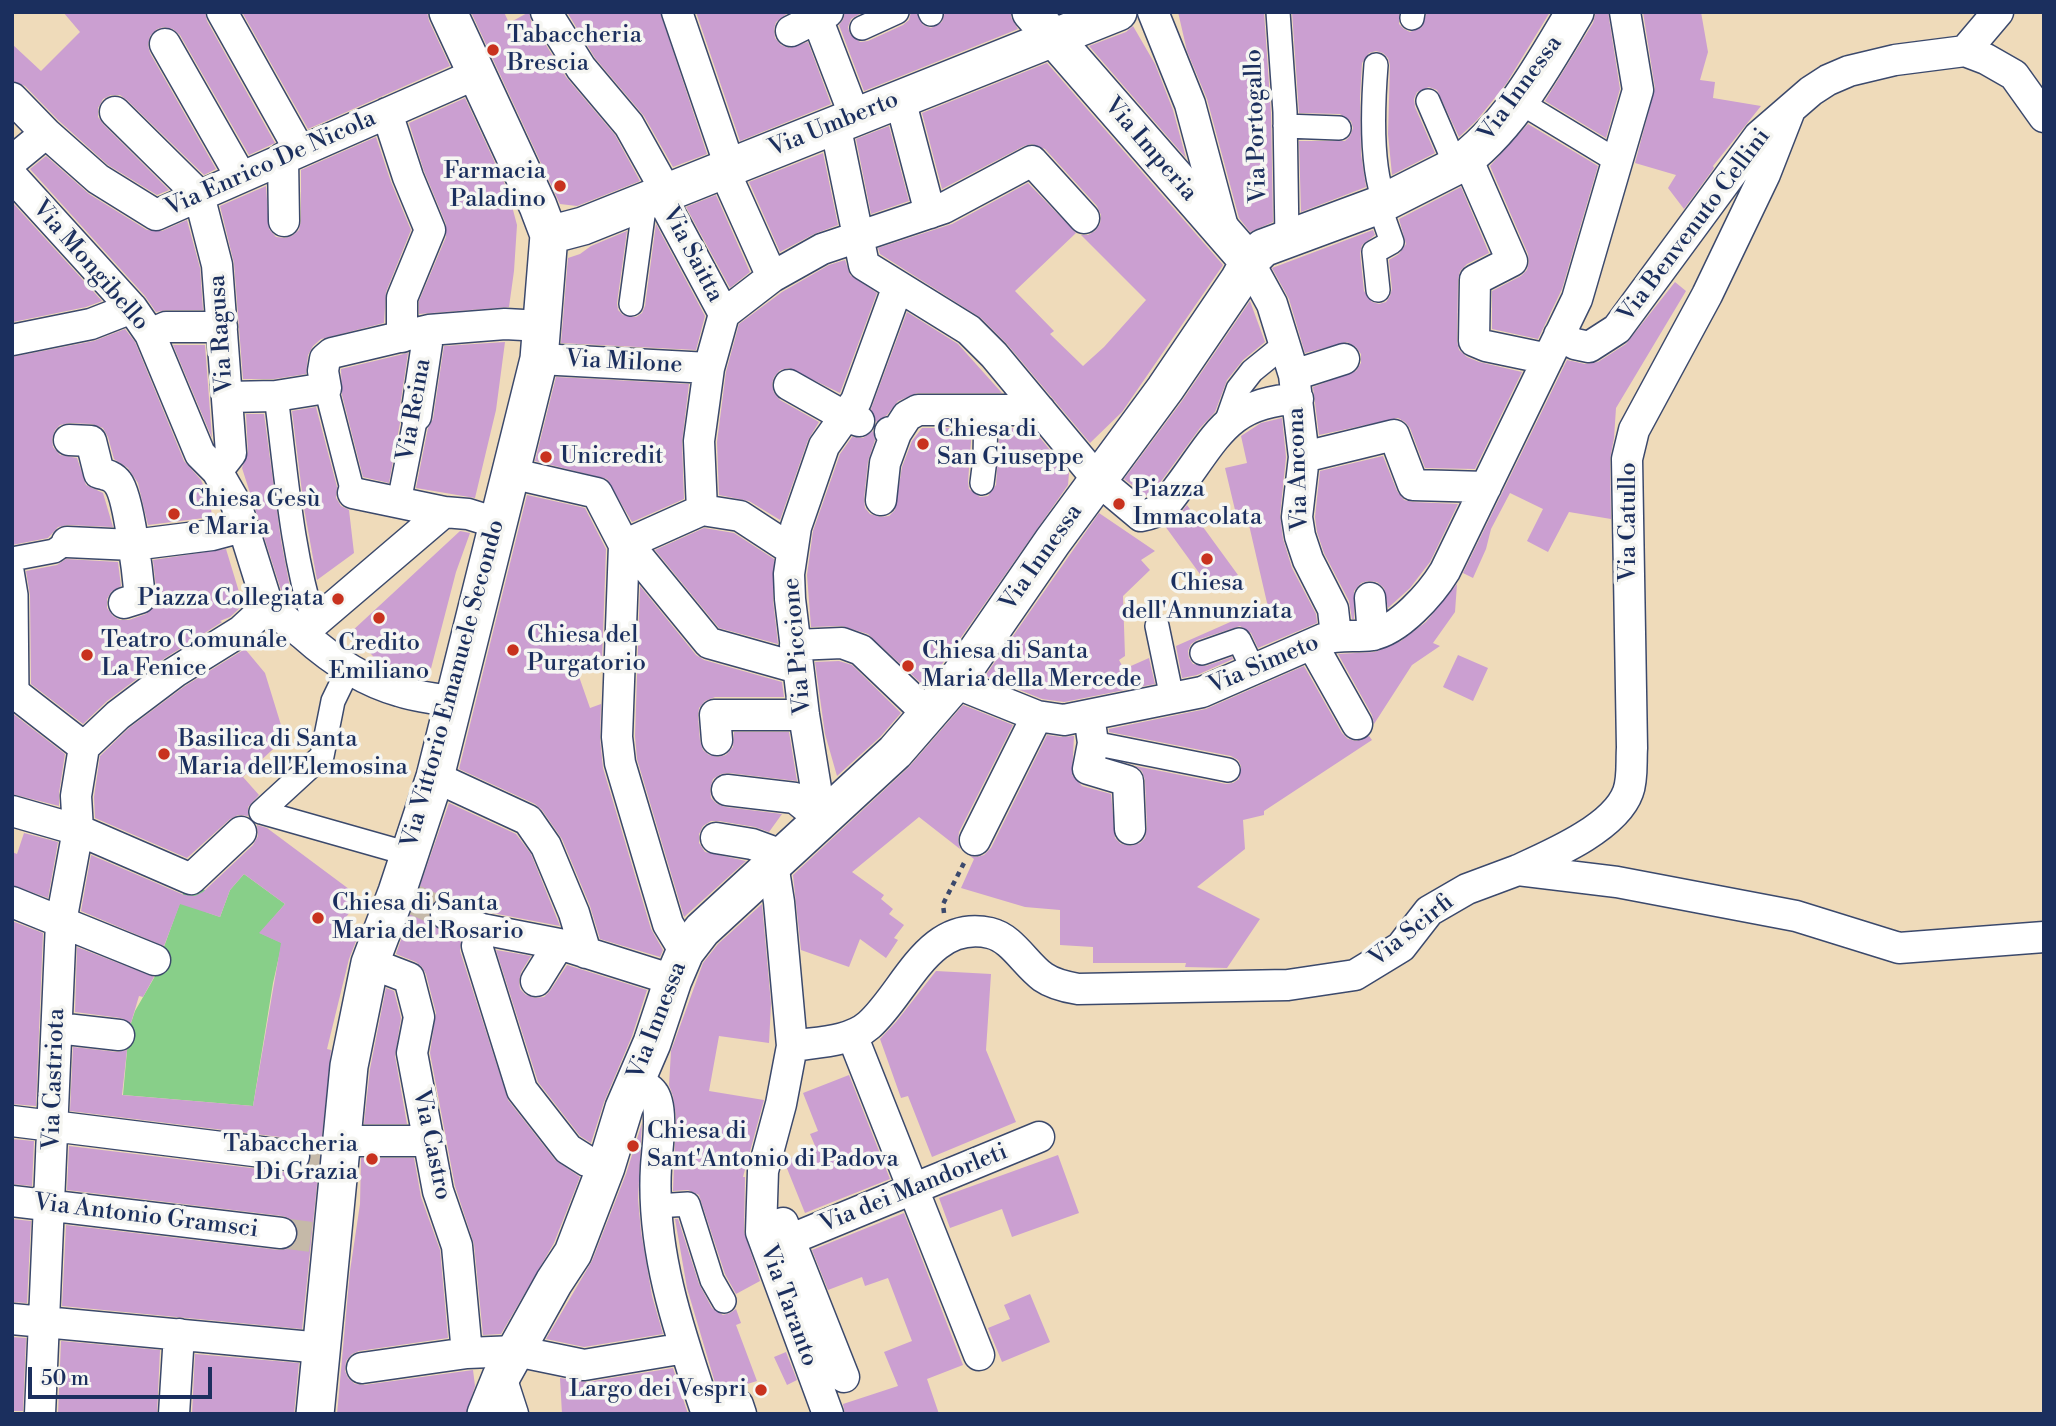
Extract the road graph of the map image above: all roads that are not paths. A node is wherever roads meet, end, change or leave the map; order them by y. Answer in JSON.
{"nodes":[{"id":1,"x":222,"y":12,"type":"edge"},
{"id":2,"x":448,"y":12,"type":"edge"},
{"id":3,"x":546,"y":12,"type":"edge"},
{"id":4,"x":677,"y":12,"type":"edge"},
{"id":5,"x":897,"y":12,"type":"edge"},
{"id":6,"x":1118,"y":12,"type":"edge"},
{"id":7,"x":1153,"y":12,"type":"edge"},
{"id":8,"x":1278,"y":12,"type":"edge"},
{"id":9,"x":1574,"y":12,"type":"edge"},
{"id":10,"x":1625,"y":12,"type":"edge"},
{"id":11,"x":1998,"y":12,"type":"edge"},
{"id":12,"x":812,"y":20,"type":"edge"},
{"id":13,"x":1042,"y":25,"type":"edge"},
{"id":14,"x":862,"y":28,"type":"dead end"},
{"id":15,"x":165,"y":44,"type":"dead end"},
{"id":16,"x":1965,"y":51,"type":"junction"},
{"id":17,"x":1377,"y":65,"type":"dead end"},
{"id":18,"x":476,"y":74,"type":"junction"},
{"id":19,"x":12,"y":98,"type":"edge"},
{"id":20,"x":900,"y":99,"type":"junction"},
{"id":21,"x":1429,"y":100,"type":"dead end"},
{"id":22,"x":1518,"y":101,"type":"junction"},
{"id":23,"x":1790,"y":110,"type":"junction"},
{"id":24,"x":115,"y":112,"type":"dead end"},
{"id":25,"x":387,"y":113,"type":"junction"},
{"id":26,"x":2044,"y":117,"type":"edge"},
{"id":27,"x":845,"y":121,"type":"junction"},
{"id":28,"x":1285,"y":127,"type":"junction"},
{"id":29,"x":1339,"y":128,"type":"dead end"},
{"id":30,"x":46,"y":133,"type":"junction"},
{"id":31,"x":292,"y":155,"type":"junction"},
{"id":32,"x":12,"y":161,"type":"edge"},
{"id":33,"x":1617,"y":161,"type":"junction"},
{"id":34,"x":1462,"y":162,"type":"junction"},
{"id":35,"x":724,"y":170,"type":"junction"},
{"id":36,"x":12,"y":176,"type":"edge"},
{"id":37,"x":241,"y":177,"type":"junction"},
{"id":38,"x":199,"y":195,"type":"junction"},
{"id":39,"x":657,"y":196,"type":"junction"},
{"id":40,"x":1382,"y":204,"type":"junction"},
{"id":41,"x":930,"y":213,"type":"junction"},
{"id":42,"x":1084,"y":219,"type":"dead end"},
{"id":43,"x":284,"y":221,"type":"dead end"},
{"id":44,"x":549,"y":235,"type":"junction"},
{"id":45,"x":857,"y":236,"type":"junction"},
{"id":46,"x":1287,"y":239,"type":"junction"},
{"id":47,"x":1237,"y":249,"type":"junction"},
{"id":48,"x":772,"y":277,"type":"junction"},
{"id":49,"x":898,"y":286,"type":"junction"},
{"id":50,"x":1378,"y":290,"type":"dead end"},
{"id":51,"x":631,"y":304,"type":"dead end"},
{"id":52,"x":131,"y":309,"type":"junction"},
{"id":53,"x":724,"y":314,"type":"junction"},
{"id":54,"x":222,"y":327,"type":"junction"},
{"id":55,"x":416,"y":333,"type":"junction"},
{"id":56,"x":150,"y":334,"type":"junction"},
{"id":57,"x":12,"y":340,"type":"edge"},
{"id":58,"x":540,"y":342,"type":"junction"},
{"id":59,"x":1284,"y":345,"type":"junction"},
{"id":60,"x":1554,"y":347,"type":"junction"},
{"id":61,"x":1344,"y":359,"type":"dead end"},
{"id":62,"x":709,"y":368,"type":"junction"},
{"id":63,"x":789,"y":385,"type":"dead end"},
{"id":64,"x":1296,"y":387,"type":"junction"},
{"id":65,"x":326,"y":388,"type":"junction"},
{"id":66,"x":276,"y":396,"type":"junction"},
{"id":67,"x":227,"y":397,"type":"junction"},
{"id":68,"x":986,"y":408,"type":"junction"},
{"id":69,"x":1040,"y":410,"type":"junction"},
{"id":70,"x":416,"y":416,"type":"joint"},
{"id":71,"x":851,"y":418,"type":"junction"},
{"id":72,"x":1226,"y":423,"type":"junction"},
{"id":73,"x":69,"y":440,"type":"dead end"},
{"id":74,"x":1304,"y":457,"type":"junction"},
{"id":75,"x":217,"y":471,"type":"junction"},
{"id":76,"x":510,"y":473,"type":"junction"},
{"id":77,"x":1098,"y":481,"type":"junction"},
{"id":78,"x":982,"y":483,"type":"dead end"},
{"id":79,"x":1486,"y":488,"type":"junction"},
{"id":80,"x":353,"y":493,"type":"joint"},
{"id":81,"x":400,"y":496,"type":"junction"},
{"id":82,"x":881,"y":500,"type":"dead end"},
{"id":83,"x":702,"y":510,"type":"junction"},
{"id":84,"x":444,"y":512,"type":"junction"},
{"id":85,"x":497,"y":523,"type":"junction"},
{"id":86,"x":242,"y":527,"type":"junction"},
{"id":87,"x":67,"y":542,"type":"joint"},
{"id":88,"x":134,"y":545,"type":"junction"},
{"id":89,"x":624,"y":545,"type":"junction"},
{"id":90,"x":792,"y":550,"type":"junction"},
{"id":91,"x":12,"y":559,"type":"edge"},
{"id":92,"x":12,"y":571,"type":"edge"},
{"id":93,"x":1370,"y":598,"type":"dead end"},
{"id":94,"x":124,"y":603,"type":"dead end"},
{"id":95,"x":268,"y":606,"type":"junction"},
{"id":96,"x":1157,"y":626,"type":"dead end"},
{"id":97,"x":309,"y":629,"type":"junction"},
{"id":98,"x":1373,"y":635,"type":"junction"},
{"id":99,"x":1324,"y":640,"type":"junction"},
{"id":100,"x":1202,"y":653,"type":"dead end"},
{"id":101,"x":797,"y":656,"type":"junction"},
{"id":102,"x":349,"y":668,"type":"junction"},
{"id":103,"x":1259,"y":678,"type":"junction"},
{"id":104,"x":955,"y":683,"type":"junction"},
{"id":105,"x":17,"y":695,"type":"joint"},
{"id":106,"x":1172,"y":698,"type":"junction"},
{"id":107,"x":453,"y":702,"type":"junction"},
{"id":108,"x":927,"y":713,"type":"junction"},
{"id":109,"x":804,"y":716,"type":"junction"},
{"id":110,"x":1037,"y":716,"type":"junction"},
{"id":111,"x":1357,"y":724,"type":"dead end"},
{"id":112,"x":1091,"y":729,"type":"junction"},
{"id":113,"x":717,"y":740,"type":"dead end"},
{"id":114,"x":84,"y":747,"type":"junction"},
{"id":115,"x":1228,"y":770,"type":"dead end"},
{"id":116,"x":435,"y":777,"type":"junction"},
{"id":117,"x":727,"y":790,"type":"dead end"},
{"id":118,"x":12,"y":811,"type":"edge"},
{"id":119,"x":821,"y":819,"type":"junction"},
{"id":120,"x":78,"y":830,"type":"junction"},
{"id":121,"x":1130,"y":830,"type":"dead end"},
{"id":122,"x":241,"y":832,"type":"dead end"},
{"id":123,"x":716,"y":838,"type":"dead end"},
{"id":124,"x":975,"y":840,"type":"road end"},
{"id":125,"x":409,"y":854,"type":"junction"},
{"id":126,"x":777,"y":860,"type":"junction"},
{"id":127,"x":1518,"y":870,"type":"junction"},
{"id":128,"x":12,"y":902,"type":"edge"},
{"id":129,"x":446,"y":914,"type":"tunnel mouth"},
{"id":130,"x":61,"y":922,"type":"junction"},
{"id":131,"x":482,"y":929,"type":"junction"},
{"id":132,"x":2044,"y":937,"type":"edge"},
{"id":133,"x":573,"y":948,"type":"junction"},
{"id":134,"x":155,"y":960,"type":"dead end"},
{"id":135,"x":370,"y":962,"type":"junction"},
{"id":136,"x":679,"y":966,"type":"junction"},
{"id":137,"x":536,"y":981,"type":"dead end"},
{"id":138,"x":57,"y":1028,"type":"junction"},
{"id":139,"x":119,"y":1035,"type":"dead end"},
{"id":140,"x":852,"y":1035,"type":"junction"},
{"id":141,"x":792,"y":1046,"type":"junction"},
{"id":142,"x":636,"y":1080,"type":"junction"},
{"id":143,"x":12,"y":1121,"type":"edge"},
{"id":144,"x":52,"y":1127,"type":"junction"},
{"id":145,"x":1039,"y":1137,"type":"dead end"},
{"id":146,"x":429,"y":1141,"type":"junction"},
{"id":147,"x":324,"y":1154,"type":"junction"},
{"id":148,"x":606,"y":1167,"type":"junction"},
{"id":149,"x":763,"y":1171,"type":"junction"},
{"id":150,"x":913,"y":1189,"type":"junction"},
{"id":151,"x":12,"y":1201,"type":"edge"},
{"id":152,"x":49,"y":1206,"type":"junction"},
{"id":153,"x":657,"y":1206,"type":"junction"},
{"id":154,"x":281,"y":1233,"type":"tunnel mouth"},
{"id":155,"x":789,"y":1240,"type":"junction"},
{"id":156,"x":724,"y":1301,"type":"dead end"},
{"id":157,"x":12,"y":1319,"type":"edge"},
{"id":158,"x":44,"y":1322,"type":"junction"},
{"id":159,"x":180,"y":1334,"type":"junction"},
{"id":160,"x":321,"y":1348,"type":"junction"},
{"id":161,"x":685,"y":1348,"type":"junction"},
{"id":162,"x":467,"y":1353,"type":"junction"},
{"id":163,"x":979,"y":1355,"type":"dead end"},
{"id":164,"x":508,"y":1364,"type":"junction"},
{"id":165,"x":362,"y":1368,"type":"dead end"},
{"id":166,"x":844,"y":1377,"type":"dead end"},
{"id":167,"x":719,"y":1413,"type":"edge"},
{"id":168,"x":40,"y":1414,"type":"edge"},
{"id":169,"x":174,"y":1414,"type":"edge"},
{"id":170,"x":315,"y":1414,"type":"edge"},
{"id":171,"x":486,"y":1414,"type":"edge"},
{"id":172,"x":513,"y":1414,"type":"edge"},
{"id":173,"x":828,"y":1414,"type":"edge"}],
"edges":[{"from":1,"to":31,"type":"street"},
{"from":2,"to":18,"type":"street","name":"Via Vittorio Emanuele Secondo"},
{"from":3,"to":39,"type":"street","name":"Via Saitta"},
{"from":4,"to":35,"type":"street"},
{"from":5,"to":14,"type":"street"},
{"from":6,"to":13,"type":"street","name":"Via Umberto"},
{"from":7,"to":47,"type":"street","name":"Via Ancona"},
{"from":8,"to":28,"type":"street","name":"Via Portogallo"},
{"from":9,"to":22,"type":"street","name":"Via Innessa"},
{"from":10,"to":33,"type":"street","name":"Via Simeto"},
{"from":11,"to":16,"type":"street"},
{"from":12,"to":27,"type":"street"},
{"from":13,"to":20,"type":"street","name":"Via Umberto"},
{"from":13,"to":47,"type":"street","name":"Via Imperia"},
{"from":15,"to":37,"type":"street"},
{"from":16,"to":23,"type":"street","name":"Via Benvenuto Cellini"},
{"from":16,"to":26,"type":"street"},
{"from":17,"to":40,"type":"street"},
{"from":18,"to":25,"type":"street","name":"Via Enrico De Nicola"},
{"from":18,"to":44,"type":"street","name":"Via Vittorio Emanuele Secondo"},
{"from":19,"to":30,"type":"street"},
{"from":20,"to":27,"type":"street","name":"Via Umberto"},
{"from":20,"to":41,"type":"street"},
{"from":21,"to":34,"type":"street"},
{"from":22,"to":33,"type":"street"},
{"from":22,"to":34,"type":"street","name":"Via Innessa"},
{"from":23,"to":60,"type":"street","name":"Via Benvenuto Cellini"},
{"from":23,"to":127,"type":"street","name":"Via Catullo"},
{"from":24,"to":38,"type":"street"},
{"from":25,"to":31,"type":"street","name":"Via Enrico De Nicola"},
{"from":25,"to":55,"type":"street","name":"Via Reina"},
{"from":27,"to":35,"type":"street","name":"Via Umberto"},
{"from":27,"to":45,"type":"street"},
{"from":28,"to":29,"type":"street"},
{"from":28,"to":46,"type":"street","name":"Via Portogallo"},
{"from":30,"to":32,"type":"street"},
{"from":30,"to":38,"type":"street","name":"Via Enrico De Nicola"},
{"from":31,"to":37,"type":"street","name":"Via Enrico De Nicola"},
{"from":31,"to":43,"type":"street"},
{"from":33,"to":60,"type":"street","name":"Via Simeto"},
{"from":34,"to":40,"type":"street","name":"Via Innessa"},
{"from":34,"to":60,"type":"street"},
{"from":35,"to":39,"type":"street","name":"Via Umberto"},
{"from":35,"to":48,"type":"street"},
{"from":36,"to":52,"type":"street","name":"Via Mongibello"},
{"from":37,"to":38,"type":"street","name":"Via Enrico De Nicola"},
{"from":38,"to":54,"type":"street","name":"Via Ragusa"},
{"from":39,"to":44,"type":"street","name":"Via Umberto"},
{"from":39,"to":51,"type":"street"},
{"from":39,"to":53,"type":"street","name":"Via Saitta"},
{"from":40,"to":46,"type":"street","name":"Via Innessa"},
{"from":40,"to":50,"type":"street"},
{"from":41,"to":42,"type":"street"},
{"from":41,"to":45,"type":"street"},
{"from":44,"to":58,"type":"street","name":"Via Vittorio Emanuele Secondo"},
{"from":45,"to":48,"type":"street"},
{"from":45,"to":49,"type":"street"},
{"from":46,"to":47,"type":"street","name":"Via Innessa"},
{"from":47,"to":59,"type":"street","name":"Via Ancona"},
{"from":47,"to":77,"type":"street","name":"Via Innessa"},
{"from":48,"to":53,"type":"street"},
{"from":49,"to":69,"type":"street"},
{"from":49,"to":71,"type":"street","name":"Via Piccione"},
{"from":52,"to":56,"type":"street","name":"Via Mongibello"},
{"from":52,"to":57,"type":"street"},
{"from":53,"to":62,"type":"street"},
{"from":54,"to":56,"type":"street"},
{"from":54,"to":67,"type":"street","name":"Via Ragusa"},
{"from":55,"to":58,"type":"street","name":"Via Milone"},
{"from":55,"to":65,"type":"street","name":"Via Milone"},
{"from":55,"to":70,"type":"street","name":"Via Reina"},
{"from":56,"to":75,"type":"street","name":"Via Mongibello"},
{"from":58,"to":62,"type":"street","name":"Via Milone"},
{"from":58,"to":76,"type":"street","name":"Via Vittorio Emanuele Secondo"},
{"from":59,"to":64,"type":"street","name":"Via Ancona"},
{"from":59,"to":72,"type":"street"},
{"from":60,"to":79,"type":"street","name":"Via Simeto"},
{"from":61,"to":64,"type":"street"},
{"from":62,"to":83,"type":"street"},
{"from":63,"to":71,"type":"street"},
{"from":64,"to":72,"type":"street"},
{"from":64,"to":74,"type":"street","name":"Via Ancona"},
{"from":65,"to":66,"type":"street"},
{"from":65,"to":80,"type":"street"},
{"from":66,"to":67,"type":"street"},
{"from":66,"to":97,"type":"street"},
{"from":67,"to":75,"type":"street","name":"Via Ragusa"},
{"from":68,"to":69,"type":"street"},
{"from":68,"to":78,"type":"street"},
{"from":68,"to":82,"type":"street"},
{"from":69,"to":77,"type":"street"},
{"from":70,"to":81,"type":"street","name":"Via Reina"},
{"from":71,"to":90,"type":"street","name":"Via Piccione"},
{"from":72,"to":77,"type":"street"},
{"from":73,"to":88,"type":"street"},
{"from":74,"to":79,"type":"street"},
{"from":74,"to":99,"type":"street","name":"Via Ancona"},
{"from":75,"to":86,"type":"street","name":"Via Mongibello"},
{"from":76,"to":85,"type":"street","name":"Via Vittorio Emanuele Secondo"},
{"from":76,"to":89,"type":"street"},
{"from":77,"to":104,"type":"street","name":"Via Innessa"},
{"from":79,"to":98,"type":"street","name":"Via Simeto"},
{"from":80,"to":81,"type":"street"},
{"from":81,"to":84,"type":"street"},
{"from":83,"to":89,"type":"street"},
{"from":83,"to":90,"type":"street"},
{"from":84,"to":85,"type":"street"},
{"from":84,"to":97,"type":"street"},
{"from":85,"to":107,"type":"street","name":"Via Vittorio Emanuele Secondo"},
{"from":86,"to":88,"type":"street"},
{"from":86,"to":95,"type":"street","name":"Via Mongibello"},
{"from":87,"to":88,"type":"street"},
{"from":87,"to":91,"type":"street"},
{"from":88,"to":94,"type":"street"},
{"from":89,"to":101,"type":"street"},
{"from":89,"to":136,"type":"street"},
{"from":90,"to":101,"type":"street","name":"Via Piccione"},
{"from":92,"to":105,"type":"street"},
{"from":93,"to":98,"type":"street"},
{"from":95,"to":97,"type":"street"},
{"from":95,"to":114,"type":"street"},
{"from":96,"to":106,"type":"street"},
{"from":97,"to":102,"type":"street"},
{"from":98,"to":99,"type":"street","name":"Via Simeto"},
{"from":99,"to":103,"type":"street","name":"Via Simeto"},
{"from":99,"to":111,"type":"street","name":"Via Ancona"},
{"from":100,"to":103,"type":"street"},
{"from":101,"to":108,"type":"street"},
{"from":101,"to":109,"type":"street","name":"Via Piccione"},
{"from":102,"to":107,"type":"street"},
{"from":102,"to":125,"type":"street"},
{"from":103,"to":106,"type":"street","name":"Via Simeto"},
{"from":104,"to":108,"type":"street","name":"Via Innessa"},
{"from":104,"to":110,"type":"street","name":"Via Simeto"},
{"from":105,"to":114,"type":"street"},
{"from":106,"to":112,"type":"street","name":"Via Simeto"},
{"from":107,"to":116,"type":"street","name":"Via Vittorio Emanuele Secondo"},
{"from":108,"to":119,"type":"street","name":"Via Innessa"},
{"from":109,"to":113,"type":"street"},
{"from":109,"to":119,"type":"street","name":"Via Piccione"},
{"from":110,"to":112,"type":"street","name":"Via Simeto"},
{"from":110,"to":124,"type":"street"},
{"from":112,"to":115,"type":"street"},
{"from":112,"to":121,"type":"street"},
{"from":114,"to":120,"type":"street","name":"Via Castriota"},
{"from":116,"to":125,"type":"street","name":"Via Vittorio Emanuele Secondo"},
{"from":116,"to":133,"type":"street"},
{"from":117,"to":119,"type":"street"},
{"from":118,"to":120,"type":"street"},
{"from":119,"to":126,"type":"street","name":"Via Innessa"},
{"from":120,"to":122,"type":"street"},
{"from":120,"to":130,"type":"street","name":"Via Castriota"},
{"from":123,"to":126,"type":"street"},
{"from":125,"to":135,"type":"street","name":"Via Vittorio Emanuele Secondo"},
{"from":126,"to":136,"type":"street","name":"Via Innessa"},
{"from":126,"to":141,"type":"street","name":"Via Taranto"},
{"from":127,"to":132,"type":"street","name":"Via Scirfi"},
{"from":127,"to":140,"type":"street","name":"Via Scirfi"},
{"from":128,"to":130,"type":"street"},
{"from":129,"to":131,"type":"street"},
{"from":130,"to":134,"type":"street"},
{"from":130,"to":138,"type":"street","name":"Via Castriota"},
{"from":131,"to":133,"type":"street"},
{"from":131,"to":148,"type":"street"},
{"from":133,"to":136,"type":"street"},
{"from":133,"to":137,"type":"street"},
{"from":135,"to":146,"type":"street","name":"Via Castro"},
{"from":135,"to":147,"type":"street","name":"Via Vittorio Emanuele Secondo"},
{"from":136,"to":142,"type":"street","name":"Via Innessa"},
{"from":138,"to":139,"type":"street"},
{"from":138,"to":144,"type":"street","name":"Via Castriota"},
{"from":140,"to":141,"type":"street"},
{"from":140,"to":150,"type":"street"},
{"from":141,"to":149,"type":"street","name":"Via Taranto"},
{"from":142,"to":148,"type":"street","name":"Via Innessa"},
{"from":142,"to":153,"type":"street"},
{"from":143,"to":144,"type":"street"},
{"from":144,"to":147,"type":"street"},
{"from":144,"to":152,"type":"street","name":"Via Castriota"},
{"from":145,"to":150,"type":"street","name":"Via dei Mandorleti"},
{"from":146,"to":147,"type":"street"},
{"from":146,"to":162,"type":"street","name":"Via Castro"},
{"from":147,"to":160,"type":"street","name":"Via Vittorio Emanuele Secondo"},
{"from":148,"to":164,"type":"street","name":"Via Innessa"},
{"from":149,"to":155,"type":"street"},
{"from":149,"to":173,"type":"street","name":"Via Taranto"},
{"from":150,"to":155,"type":"street","name":"Via dei Mandorleti"},
{"from":150,"to":163,"type":"street"},
{"from":151,"to":152,"type":"street","name":"Via Antonio Gramsci"},
{"from":152,"to":154,"type":"street","name":"Via Antonio Gramsci"},
{"from":152,"to":158,"type":"street","name":"Via Castriota"},
{"from":153,"to":156,"type":"street"},
{"from":153,"to":161,"type":"street"},
{"from":155,"to":166,"type":"street"},
{"from":157,"to":158,"type":"street"},
{"from":158,"to":159,"type":"street"},
{"from":158,"to":168,"type":"street","name":"Via Castriota"},
{"from":159,"to":160,"type":"street"},
{"from":159,"to":169,"type":"street"},
{"from":160,"to":170,"type":"street","name":"Via Vittorio Emanuele Secondo"},
{"from":161,"to":164,"type":"street"},
{"from":161,"to":167,"type":"street"},
{"from":162,"to":164,"type":"street"},
{"from":162,"to":165,"type":"street"},
{"from":164,"to":171,"type":"street","name":"Via Innessa"},
{"from":164,"to":172,"type":"street"}]}
